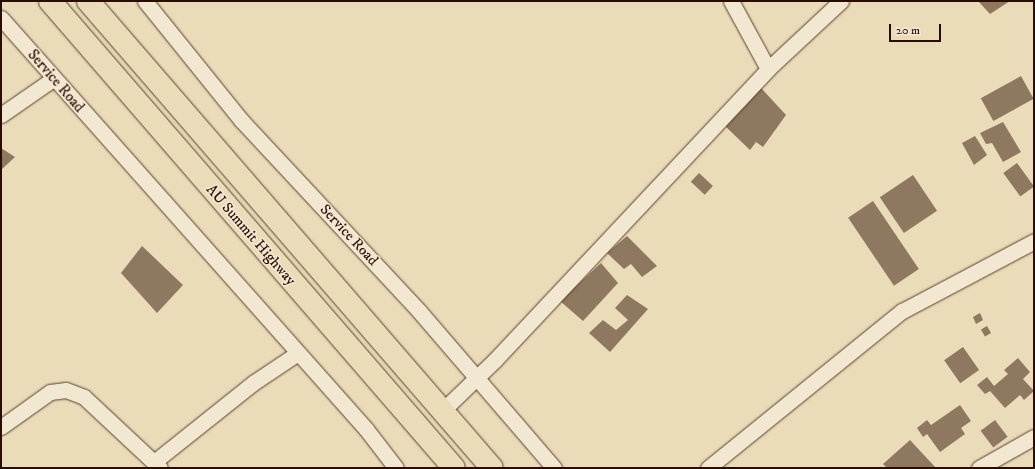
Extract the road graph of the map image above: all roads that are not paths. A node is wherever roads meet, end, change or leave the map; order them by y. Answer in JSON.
{"nodes":[{"id":1,"x":50,"y":1,"type":"edge"},
{"id":2,"x":88,"y":1,"type":"edge"},
{"id":3,"x":145,"y":1,"type":"edge"},
{"id":4,"x":731,"y":1,"type":"edge"},
{"id":5,"x":841,"y":1,"type":"edge"},
{"id":6,"x":1,"y":18,"type":"edge"},
{"id":7,"x":768,"y":69,"type":"junction"},
{"id":8,"x":53,"y":79,"type":"junction"},
{"id":9,"x":1,"y":115,"type":"edge"},
{"id":10,"x":1034,"y":241,"type":"edge"},
{"id":11,"x":298,"y":353,"type":"junction"},
{"id":12,"x":477,"y":377,"type":"junction"},
{"id":13,"x":442,"y":411,"type":"junction"},
{"id":14,"x":1,"y":427,"type":"edge"},
{"id":15,"x":1034,"y":437,"type":"edge"},
{"id":16,"x":157,"y":465,"type":"edge"},
{"id":17,"x":396,"y":468,"type":"edge"},
{"id":18,"x":454,"y":468,"type":"edge"},
{"id":19,"x":492,"y":468,"type":"edge"},
{"id":20,"x":554,"y":468,"type":"edge"},
{"id":21,"x":708,"y":468,"type":"edge"},
{"id":22,"x":979,"y":468,"type":"edge"}],
"edges":[{"from":1,"to":18,"type":"main road","name":"AU Summit Highway"},
{"from":2,"to":13,"type":"main road","name":"AU Summit Highway"},
{"from":3,"to":12,"type":"street","name":"Service Road"},
{"from":4,"to":7,"type":"street"},
{"from":5,"to":7,"type":"street"},
{"from":6,"to":8,"type":"street","name":"Service Road"},
{"from":7,"to":12,"type":"street"},
{"from":8,"to":9,"type":"street"},
{"from":8,"to":11,"type":"street","name":"Service Road"},
{"from":10,"to":21,"type":"street"},
{"from":11,"to":16,"type":"street"},
{"from":11,"to":17,"type":"street","name":"Service Road"},
{"from":12,"to":13,"type":"street"},
{"from":12,"to":20,"type":"street","name":"Service Road"},
{"from":13,"to":19,"type":"main road","name":"AU Summit Highway"},
{"from":14,"to":16,"type":"street"},
{"from":15,"to":22,"type":"street"}]}
